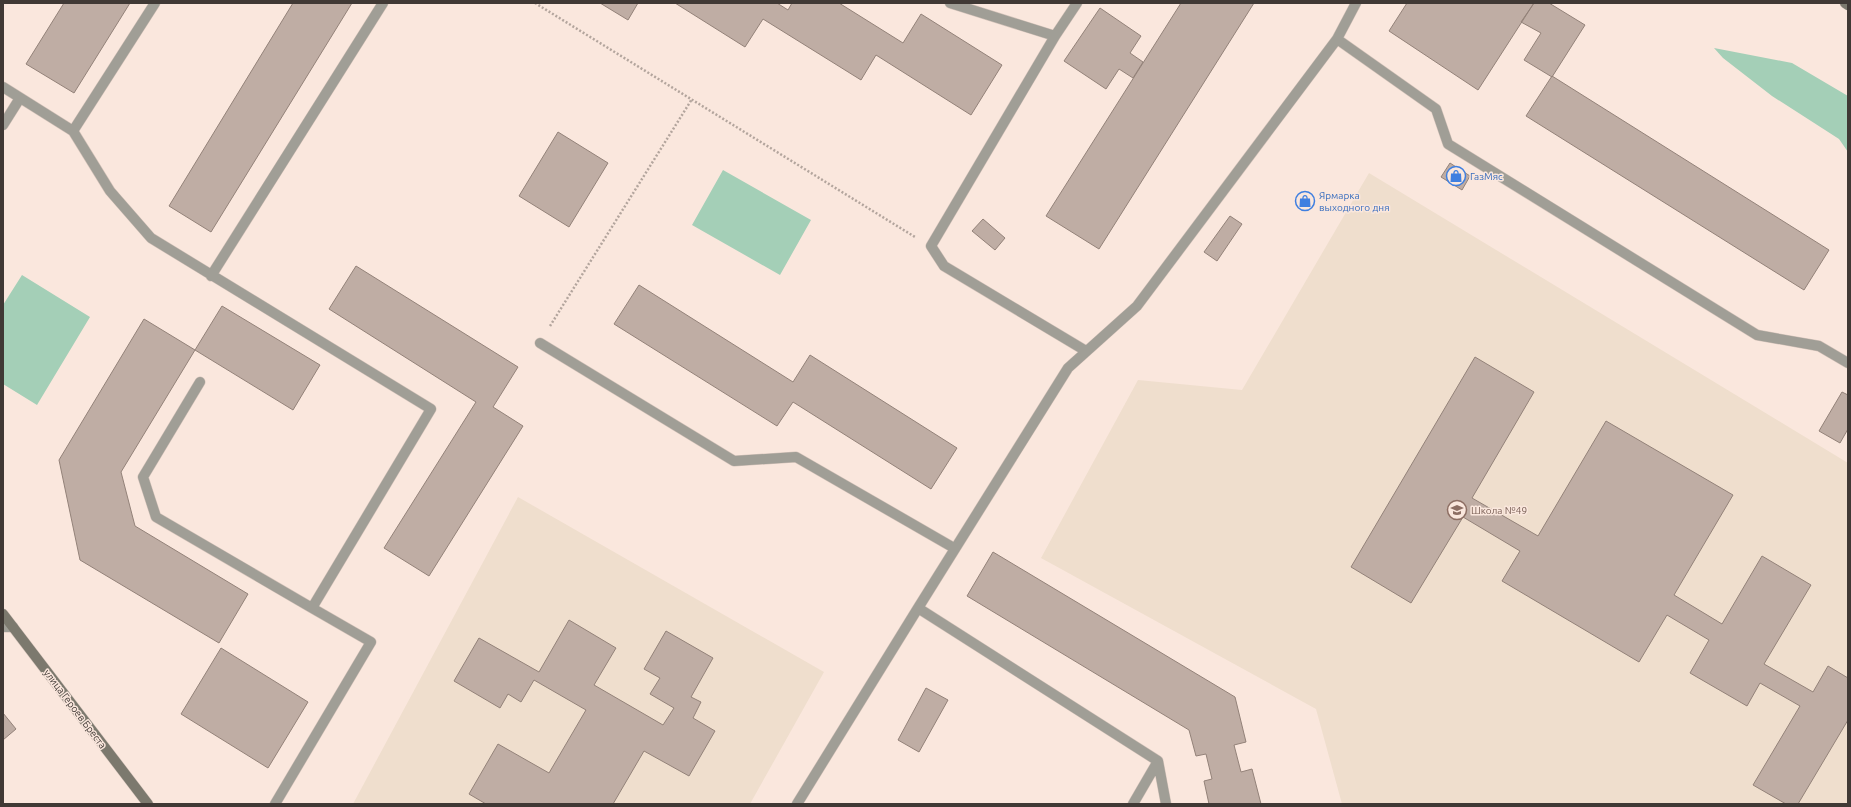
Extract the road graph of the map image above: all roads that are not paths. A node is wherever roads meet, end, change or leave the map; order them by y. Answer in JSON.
{"nodes":[{"id":1,"x":155,"y":3,"type":"edge"},
{"id":2,"x":383,"y":3,"type":"edge"},
{"id":3,"x":950,"y":3,"type":"edge"},
{"id":4,"x":1077,"y":3,"type":"edge"},
{"id":5,"x":1356,"y":3,"type":"edge"},
{"id":6,"x":1844,"y":3,"type":"edge"},
{"id":7,"x":1848,"y":5,"type":"edge"},
{"id":8,"x":1055,"y":36,"type":"junction"},
{"id":9,"x":1337,"y":39,"type":"junction"},
{"id":10,"x":3,"y":87,"type":"edge"},
{"id":11,"x":20,"y":98,"type":"junction"},
{"id":12,"x":3,"y":125,"type":"edge"},
{"id":13,"x":73,"y":131,"type":"junction"},
{"id":14,"x":211,"y":276,"type":"junction"},
{"id":15,"x":540,"y":343,"type":"road end"},
{"id":16,"x":1086,"y":351,"type":"junction"},
{"id":17,"x":1848,"y":363,"type":"edge"},
{"id":18,"x":200,"y":382,"type":"dead end"},
{"id":19,"x":954,"y":548,"type":"junction"},
{"id":20,"x":312,"y":608,"type":"junction"},
{"id":21,"x":918,"y":608,"type":"junction"},
{"id":22,"x":3,"y":614,"type":"edge"},
{"id":23,"x":8,"y":627,"type":"edge"},
{"id":24,"x":1158,"y":761,"type":"junction"},
{"id":25,"x":148,"y":804,"type":"edge"},
{"id":26,"x":275,"y":804,"type":"edge"},
{"id":27,"x":797,"y":804,"type":"edge"},
{"id":28,"x":1133,"y":804,"type":"edge"},
{"id":29,"x":1166,"y":804,"type":"edge"}],
"edges":[{"from":1,"to":13,"type":"lane"},
{"from":2,"to":14,"type":"lane"},
{"from":3,"to":8,"type":"lane"},
{"from":4,"to":8,"type":"lane"},
{"from":5,"to":9,"type":"lane"},
{"from":6,"to":7,"type":"street"},
{"from":8,"to":16,"type":"lane"},
{"from":9,"to":16,"type":"lane"},
{"from":9,"to":17,"type":"lane"},
{"from":10,"to":11,"type":"lane"},
{"from":11,"to":12,"type":"lane"},
{"from":11,"to":13,"type":"lane"},
{"from":13,"to":14,"type":"lane"},
{"from":14,"to":20,"type":"lane"},
{"from":15,"to":19,"type":"lane"},
{"from":16,"to":19,"type":"lane"},
{"from":18,"to":20,"type":"lane"},
{"from":19,"to":21,"type":"lane"},
{"from":20,"to":26,"type":"lane"},
{"from":21,"to":24,"type":"lane"},
{"from":21,"to":27,"type":"lane"},
{"from":22,"to":23,"type":"street","name":"улица Героев Бреста"},
{"from":23,"to":25,"type":"street","name":"улица Героев Бреста"},
{"from":24,"to":28,"type":"lane"},
{"from":24,"to":29,"type":"lane"}]}
